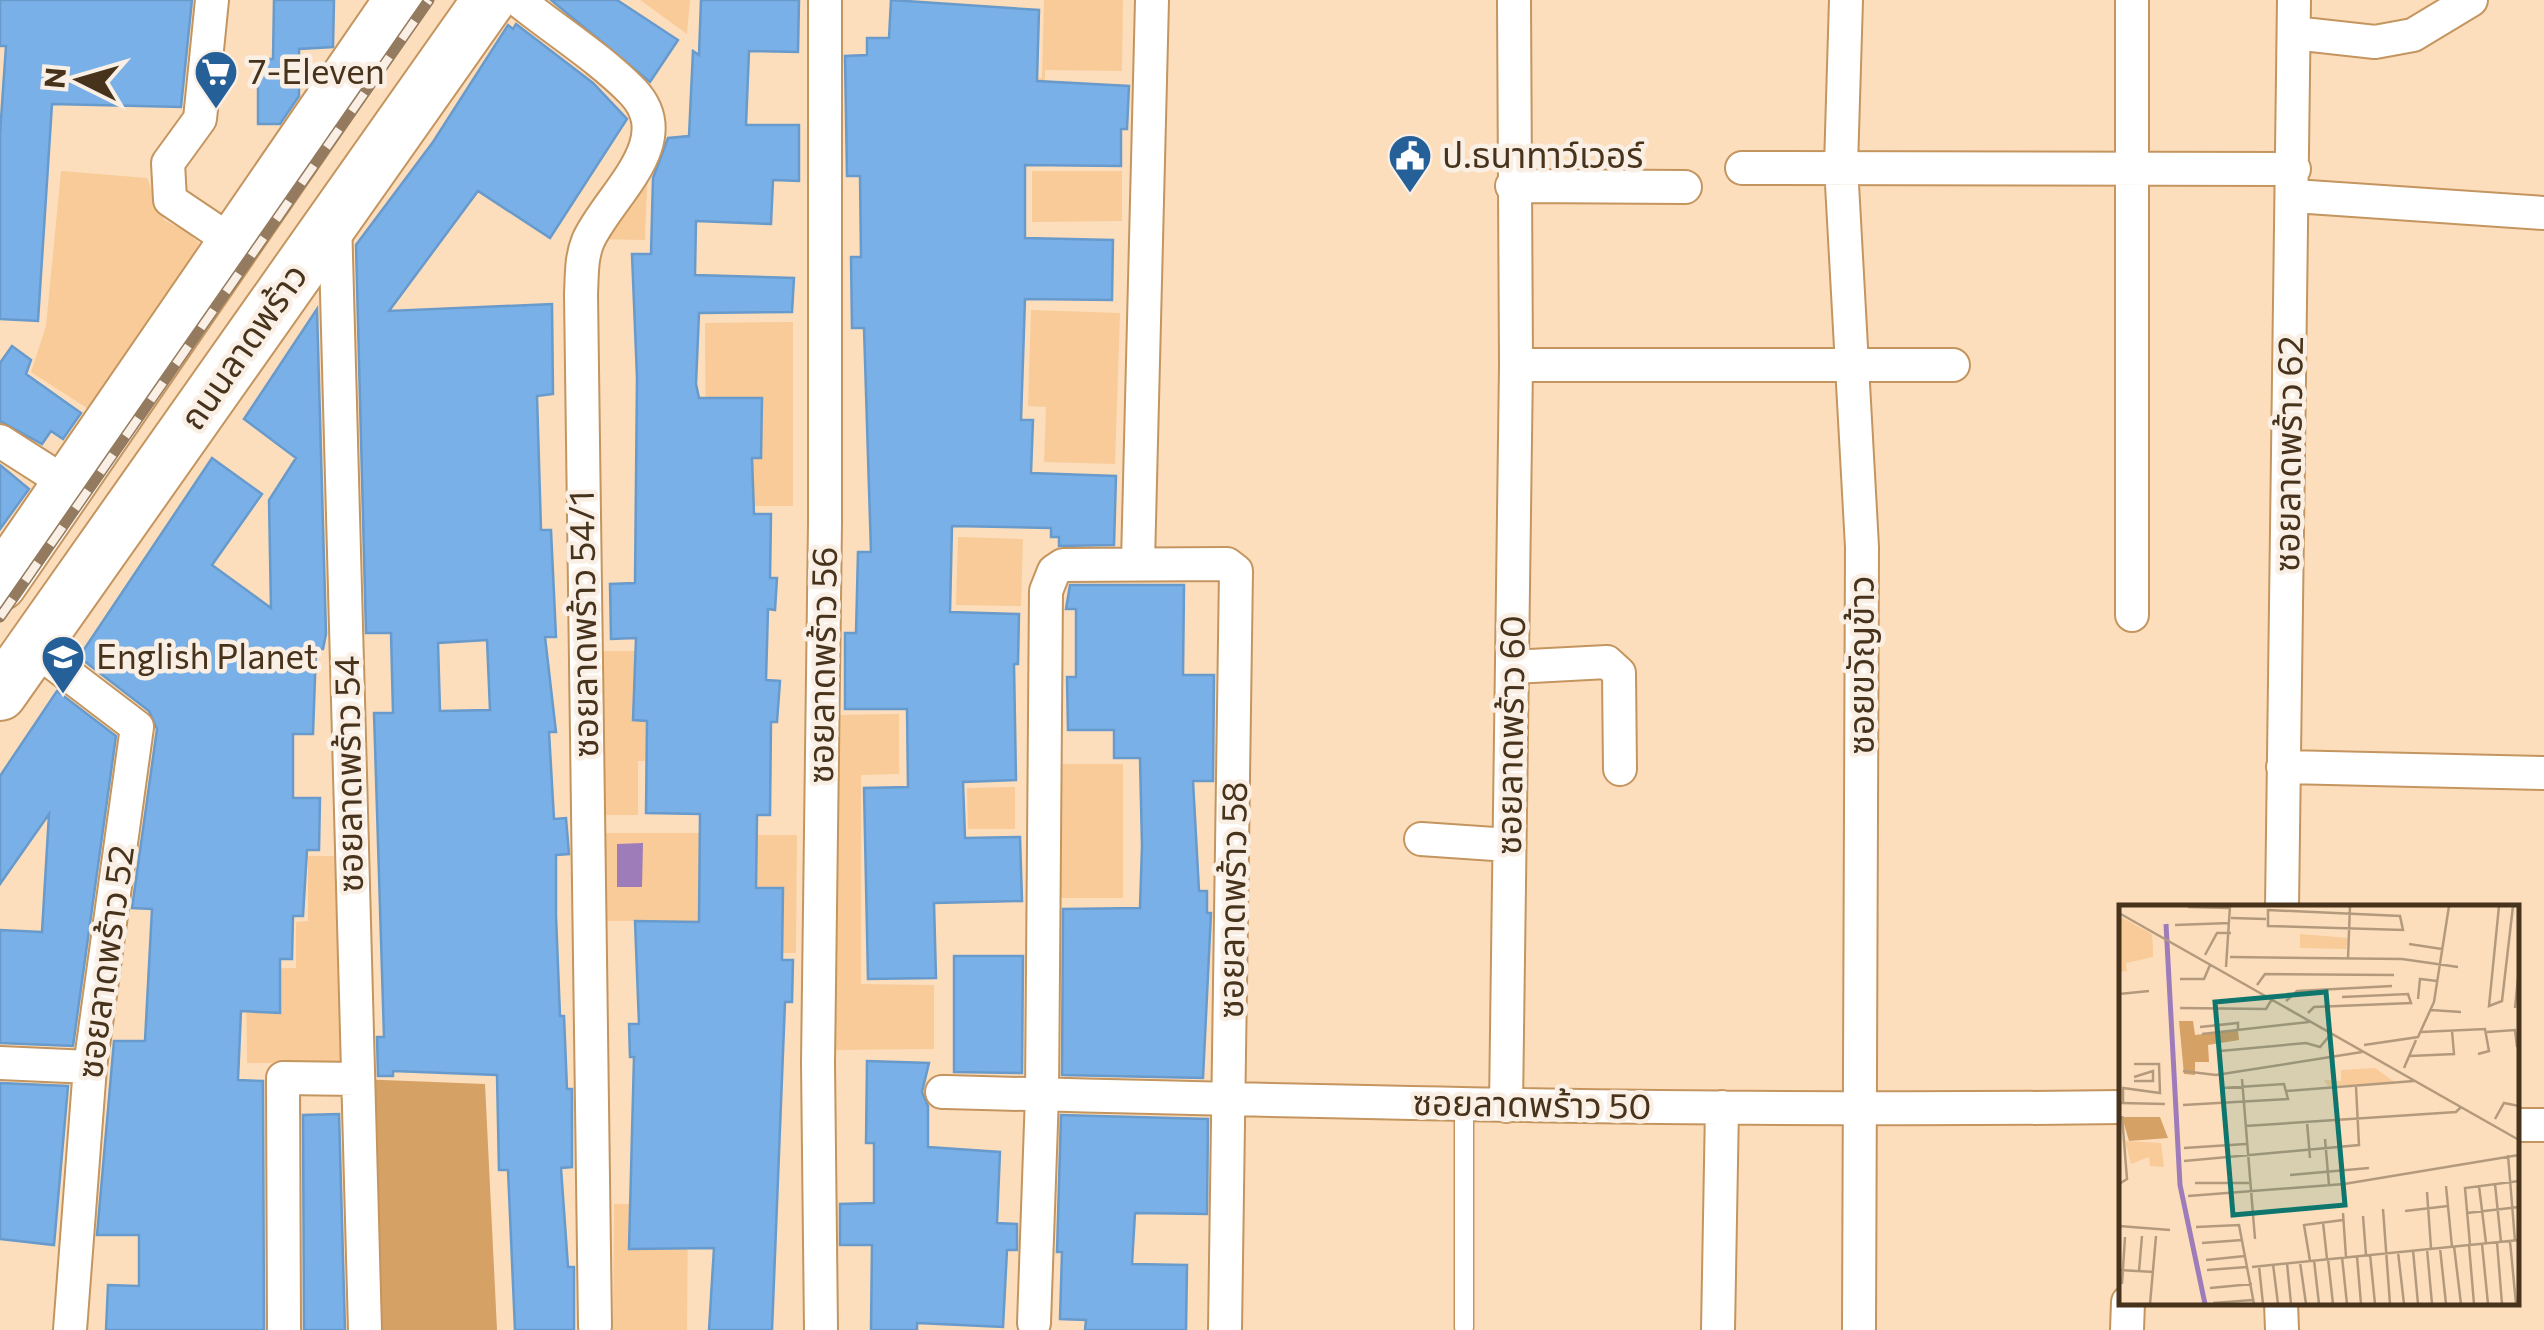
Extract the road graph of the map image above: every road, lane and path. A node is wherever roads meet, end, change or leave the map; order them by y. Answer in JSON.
{"nodes":[{"id":1,"x":212,"y":0,"type":"edge"},
{"id":2,"x":401,"y":0,"type":"edge"},
{"id":3,"x":489,"y":0,"type":"edge"},
{"id":4,"x":518,"y":0,"type":"edge"},
{"id":5,"x":824,"y":0,"type":"edge"},
{"id":6,"x":1152,"y":0,"type":"edge"},
{"id":7,"x":1514,"y":0,"type":"edge"},
{"id":8,"x":1846,"y":0,"type":"edge"},
{"id":9,"x":2132,"y":0,"type":"edge"},
{"id":10,"x":2294,"y":0,"type":"edge"},
{"id":11,"x":2471,"y":0,"type":"edge"},
{"id":12,"x":2294,"y":33,"type":"junction"},
{"id":13,"x":1841,"y":166,"type":"junction"},
{"id":14,"x":1742,"y":168,"type":"dead end"},
{"id":15,"x":2134,"y":169,"type":"junction"},
{"id":16,"x":2294,"y":182,"type":"junction"},
{"id":17,"x":1512,"y":186,"type":"junction"},
{"id":18,"x":1685,"y":187,"type":"dead end"},
{"id":19,"x":2544,"y":212,"type":"edge"},
{"id":20,"x":335,"y":219,"type":"junction"},
{"id":21,"x":234,"y":243,"type":"junction"},
{"id":22,"x":1852,"y":362,"type":"junction"},
{"id":23,"x":1516,"y":364,"type":"junction"},
{"id":24,"x":1954,"y":365,"type":"dead end"},
{"id":25,"x":0,"y":441,"type":"edge"},
{"id":26,"x":70,"y":485,"type":"junction"},
{"id":27,"x":1138,"y":562,"type":"junction"},
{"id":28,"x":0,"y":584,"type":"edge"},
{"id":29,"x":2132,"y":615,"type":"dead end"},
{"id":30,"x":32,"y":647,"type":"junction"},
{"id":31,"x":1512,"y":667,"type":"junction"},
{"id":32,"x":0,"y":694,"type":"edge"},
{"id":33,"x":2283,"y":767,"type":"junction"},
{"id":34,"x":1620,"y":769,"type":"dead end"},
{"id":35,"x":2544,"y":773,"type":"edge"},
{"id":36,"x":1420,"y":838,"type":"dead end"},
{"id":37,"x":1509,"y":845,"type":"junction"},
{"id":38,"x":2282,"y":905,"type":"edge"},
{"id":39,"x":0,"y":1063,"type":"edge"},
{"id":40,"x":90,"y":1066,"type":"junction"},
{"id":41,"x":356,"y":1079,"type":"junction"},
{"id":42,"x":942,"y":1092,"type":"dead end"},
{"id":43,"x":1042,"y":1094,"type":"junction"},
{"id":44,"x":1230,"y":1099,"type":"junction"},
{"id":45,"x":1464,"y":1106,"type":"junction"},
{"id":46,"x":1506,"y":1106,"type":"junction"},
{"id":47,"x":1722,"y":1107,"type":"junction"},
{"id":48,"x":2119,"y":1107,"type":"edge"},
{"id":49,"x":1861,"y":1110,"type":"junction"},
{"id":50,"x":2281,"y":1305,"type":"edge"},
{"id":51,"x":1034,"y":1322,"type":"dead end"},
{"id":52,"x":595,"y":1326,"type":"dead end"},
{"id":53,"x":1464,"y":1327,"type":"dead end"},
{"id":54,"x":70,"y":1330,"type":"edge"},
{"id":55,"x":284,"y":1330,"type":"edge"},
{"id":56,"x":366,"y":1330,"type":"edge"},
{"id":57,"x":821,"y":1330,"type":"edge"},
{"id":58,"x":1225,"y":1330,"type":"edge"},
{"id":59,"x":1718,"y":1330,"type":"edge"},
{"id":60,"x":1859,"y":1330,"type":"edge"},
{"id":61,"x":2282,"y":1330,"type":"edge"}],
"edges":[{"from":1,"to":21,"type":"street"},
{"from":2,"to":21,"type":"main road","name":"ถนนลาดพร้าว"},
{"from":3,"to":20,"type":"main road","name":"ถนนลาดพร้าว"},
{"from":4,"to":52,"type":"street","name":"ซอยลาดพร้าว 54/1"},
{"from":5,"to":57,"type":"street","name":"ซอยลาดพร้าว 56"},
{"from":6,"to":27,"type":"street"},
{"from":7,"to":17,"type":"street","name":"ซอยลาดพร้าว 60"},
{"from":8,"to":13,"type":"street","name":"ซอยขวัญข้าว"},
{"from":9,"to":15,"type":"street"},
{"from":10,"to":12,"type":"street","name":"ซอยลาดพร้าว 62"},
{"from":11,"to":12,"type":"street"},
{"from":12,"to":16,"type":"street","name":"ซอยลาดพร้าว 62"},
{"from":13,"to":14,"type":"street"},
{"from":13,"to":15,"type":"street"},
{"from":13,"to":22,"type":"street","name":"ซอยขวัญข้าว"},
{"from":15,"to":16,"type":"street"},
{"from":15,"to":29,"type":"street"},
{"from":16,"to":19,"type":"street"},
{"from":16,"to":33,"type":"street","name":"ซอยลาดพร้าว 62"},
{"from":17,"to":18,"type":"street"},
{"from":17,"to":23,"type":"street","name":"ซอยลาดพร้าว 60"},
{"from":20,"to":30,"type":"main road","name":"ถนนลาดพร้าว"},
{"from":20,"to":41,"type":"street","name":"ซอยลาดพร้าว 54"},
{"from":21,"to":26,"type":"main road","name":"ถนนลาดพร้าว"},
{"from":22,"to":23,"type":"street"},
{"from":22,"to":24,"type":"street"},
{"from":22,"to":49,"type":"street","name":"ซอยขวัญข้าว"},
{"from":23,"to":31,"type":"street","name":"ซอยลาดพร้าว 60"},
{"from":25,"to":26,"type":"street"},
{"from":26,"to":28,"type":"main road","name":"ถนนลาดพร้าว"},
{"from":27,"to":43,"type":"street","name":"ซอยลาดพร้าว 58"},
{"from":27,"to":44,"type":"street","name":"ซอยลาดพร้าว 58"},
{"from":30,"to":32,"type":"main road","name":"ถนนลาดพร้าว"},
{"from":30,"to":40,"type":"street","name":"ซอยลาดพร้าว 52"},
{"from":31,"to":34,"type":"street"},
{"from":31,"to":37,"type":"street","name":"ซอยลาดพร้าว 60"},
{"from":33,"to":35,"type":"street"},
{"from":33,"to":38,"type":"street","name":"ซอยลาดพร้าว 62"},
{"from":36,"to":37,"type":"street"},
{"from":37,"to":46,"type":"street","name":"ซอยลาดพร้าว 60"},
{"from":39,"to":40,"type":"street"},
{"from":40,"to":54,"type":"street","name":"ซอยลาดพร้าว 52"},
{"from":41,"to":55,"type":"street"},
{"from":41,"to":56,"type":"street","name":"ซอยลาดพร้าว 54"},
{"from":42,"to":43,"type":"street","name":"ซอยลาดพร้าว 50"},
{"from":43,"to":44,"type":"street","name":"ซอยลาดพร้าว 50"},
{"from":43,"to":51,"type":"street","name":"ซอยลาดพร้าว 58"},
{"from":44,"to":45,"type":"street","name":"ซอยลาดพร้าว 50"},
{"from":44,"to":58,"type":"street","name":"ซอยลาดพร้าว 58"},
{"from":45,"to":46,"type":"street","name":"ซอยลาดพร้าว 50"},
{"from":45,"to":53,"type":"lane"},
{"from":46,"to":47,"type":"street","name":"ซอยลาดพร้าว 50"},
{"from":47,"to":49,"type":"street","name":"ซอยลาดพร้าว 50"},
{"from":47,"to":59,"type":"street"},
{"from":48,"to":49,"type":"street","name":"ซอยลาดพร้าว 50"},
{"from":49,"to":60,"type":"street","name":"ซอยขวัญข้าว"},
{"from":50,"to":61,"type":"street"}]}
